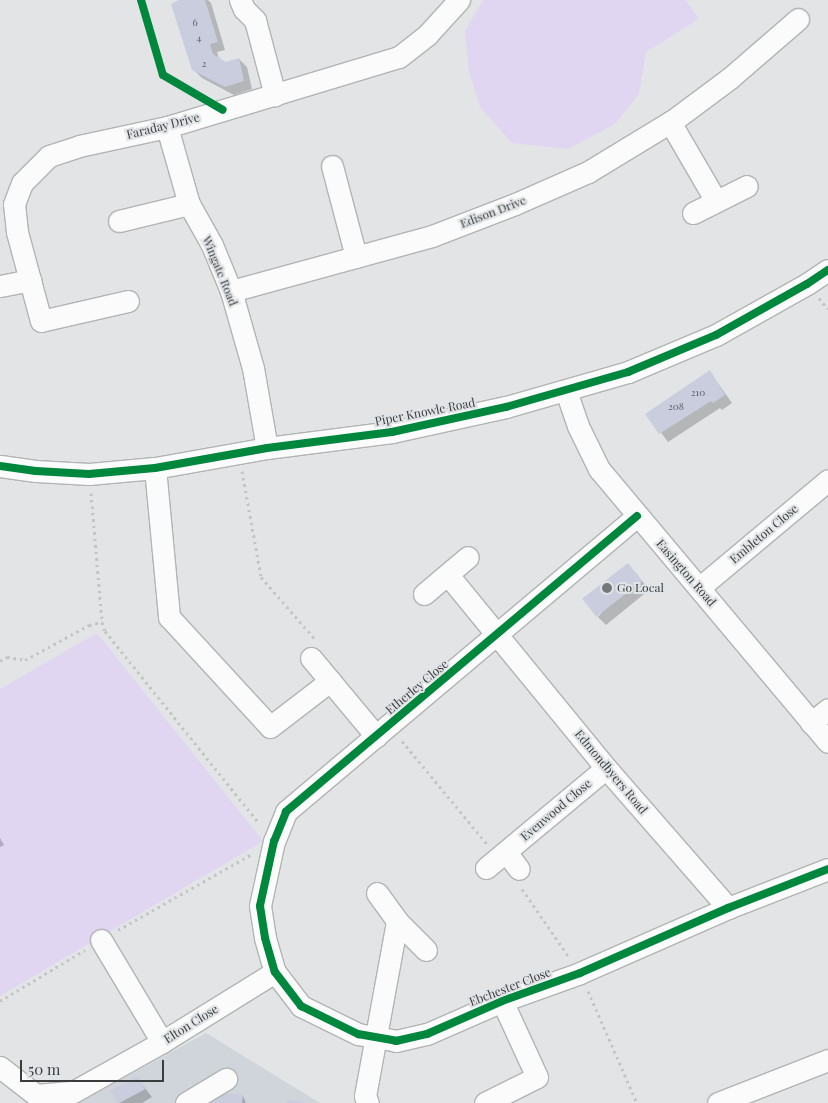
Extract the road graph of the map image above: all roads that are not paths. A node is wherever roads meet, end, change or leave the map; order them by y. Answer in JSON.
{"nodes":[{"id":1,"x":240,"y":0,"type":"edge"},
{"id":2,"x":459,"y":0,"type":"edge"},
{"id":3,"x":798,"y":19,"type":"dead end"},
{"id":4,"x":275,"y":95,"type":"junction"},
{"id":5,"x":670,"y":122,"type":"junction"},
{"id":6,"x":167,"y":127,"type":"junction"},
{"id":7,"x":332,"y":166,"type":"dead end"},
{"id":8,"x":747,"y":186,"type":"dead end"},
{"id":9,"x":716,"y":202,"type":"junction"},
{"id":10,"x":189,"y":204,"type":"junction"},
{"id":11,"x":693,"y":213,"type":"dead end"},
{"id":12,"x":119,"y":221,"type":"dead end"},
{"id":13,"x":356,"y":257,"type":"junction"},
{"id":14,"x":828,"y":270,"type":"edge"},
{"id":15,"x":30,"y":280,"type":"junction"},
{"id":16,"x":0,"y":286,"type":"edge"},
{"id":17,"x":231,"y":290,"type":"junction"},
{"id":18,"x":128,"y":301,"type":"dead end"},
{"id":19,"x":566,"y":391,"type":"junction"},
{"id":20,"x":267,"y":448,"type":"junction"},
{"id":21,"x":0,"y":466,"type":"edge"},
{"id":22,"x":155,"y":468,"type":"junction"},
{"id":23,"x":828,"y":480,"type":"edge"},
{"id":24,"x":637,"y":516,"type":"junction"},
{"id":25,"x":468,"y":557,"type":"dead end"},
{"id":26,"x":448,"y":575,"type":"junction"},
{"id":27,"x":699,"y":588,"type":"junction"},
{"id":28,"x":424,"y":594,"type":"dead end"},
{"id":29,"x":497,"y":634,"type":"junction"},
{"id":30,"x":311,"y":658,"type":"road end"},
{"id":31,"x":330,"y":681,"type":"junction"},
{"id":32,"x":828,"y":709,"type":"edge"},
{"id":33,"x":811,"y":723,"type":"junction"},
{"id":34,"x":382,"y":730,"type":"junction"},
{"id":35,"x":828,"y":742,"type":"edge"},
{"id":36,"x":606,"y":768,"type":"junction"},
{"id":37,"x":519,"y":869,"type":"dead end"},
{"id":38,"x":828,"y":869,"type":"edge"},
{"id":39,"x":377,"y":893,"type":"dead end"},
{"id":40,"x":260,"y":906,"type":"joint"},
{"id":41,"x":728,"y":908,"type":"junction"},
{"id":42,"x":397,"y":921,"type":"junction"},
{"id":43,"x":102,"y":940,"type":"road end"},
{"id":44,"x":426,"y":950,"type":"dead end"},
{"id":45,"x":275,"y":972,"type":"junction"},
{"id":46,"x":502,"y":1002,"type":"junction"},
{"id":47,"x":376,"y":1038,"type":"junction"},
{"id":48,"x":162,"y":1042,"type":"junction"},
{"id":49,"x":828,"y":1060,"type":"edge"},
{"id":50,"x":0,"y":1067,"type":"edge"},
{"id":51,"x":226,"y":1079,"type":"dead end"},
{"id":52,"x":186,"y":1103,"type":"edge"},
{"id":53,"x":368,"y":1103,"type":"edge"},
{"id":54,"x":485,"y":1103,"type":"edge"},
{"id":55,"x":718,"y":1103,"type":"edge"}],
"edges":[{"from":1,"to":4,"type":"street"},
{"from":2,"to":4,"type":"street","name":"Faraday Drive"},
{"from":3,"to":5,"type":"street","name":"Edison Drive"},
{"from":4,"to":6,"type":"street","name":"Faraday Drive"},
{"from":5,"to":9,"type":"street"},
{"from":5,"to":13,"type":"street","name":"Edison Drive"},
{"from":6,"to":10,"type":"street","name":"Wingate Road"},
{"from":6,"to":15,"type":"street","name":"Faraday Drive"},
{"from":7,"to":13,"type":"street"},
{"from":8,"to":9,"type":"street"},
{"from":9,"to":11,"type":"street"},
{"from":10,"to":12,"type":"street"},
{"from":10,"to":17,"type":"street","name":"Wingate Road"},
{"from":13,"to":17,"type":"street","name":"Edison Drive"},
{"from":14,"to":19,"type":"street","name":"Piper Knowle Road"},
{"from":15,"to":16,"type":"street"},
{"from":15,"to":18,"type":"street","name":"Faraday Drive"},
{"from":17,"to":20,"type":"street","name":"Wingate Road"},
{"from":19,"to":20,"type":"street","name":"Piper Knowle Road"},
{"from":19,"to":24,"type":"street","name":"Easington Road"},
{"from":20,"to":22,"type":"street","name":"Piper Knowle Road"},
{"from":21,"to":22,"type":"street","name":"Piper Knowle Road"},
{"from":22,"to":31,"type":"street"},
{"from":23,"to":27,"type":"street","name":"Embleton Close"},
{"from":24,"to":27,"type":"street","name":"Easington Road"},
{"from":24,"to":29,"type":"street","name":"Etherley Close"},
{"from":25,"to":26,"type":"street"},
{"from":26,"to":28,"type":"street"},
{"from":26,"to":29,"type":"street","name":"Edmondbyers Road"},
{"from":27,"to":33,"type":"street","name":"Easington Road"},
{"from":29,"to":34,"type":"street","name":"Etherley Close"},
{"from":29,"to":36,"type":"street","name":"Edmondbyers Road"},
{"from":30,"to":31,"type":"street"},
{"from":31,"to":34,"type":"street"},
{"from":32,"to":33,"type":"street"},
{"from":33,"to":35,"type":"street","name":"Easington Road"},
{"from":34,"to":40,"type":"street","name":"Etherley Close"},
{"from":36,"to":37,"type":"street","name":"Evenwood Close"},
{"from":36,"to":41,"type":"street","name":"Edmondbyers Road"},
{"from":38,"to":41,"type":"street","name":"Ebchester Close"},
{"from":39,"to":42,"type":"street"},
{"from":40,"to":45,"type":"street","name":"Ebchester Close"},
{"from":41,"to":46,"type":"street","name":"Ebchester Close"},
{"from":42,"to":44,"type":"street"},
{"from":42,"to":47,"type":"street"},
{"from":43,"to":48,"type":"street"},
{"from":45,"to":47,"type":"street","name":"Ebchester Close"},
{"from":45,"to":48,"type":"street","name":"Elton Close"},
{"from":46,"to":47,"type":"street","name":"Ebchester Close"},
{"from":46,"to":54,"type":"street"},
{"from":47,"to":53,"type":"street"},
{"from":48,"to":50,"type":"street","name":"Elton Close"},
{"from":49,"to":55,"type":"street"},
{"from":51,"to":52,"type":"street"}]}
